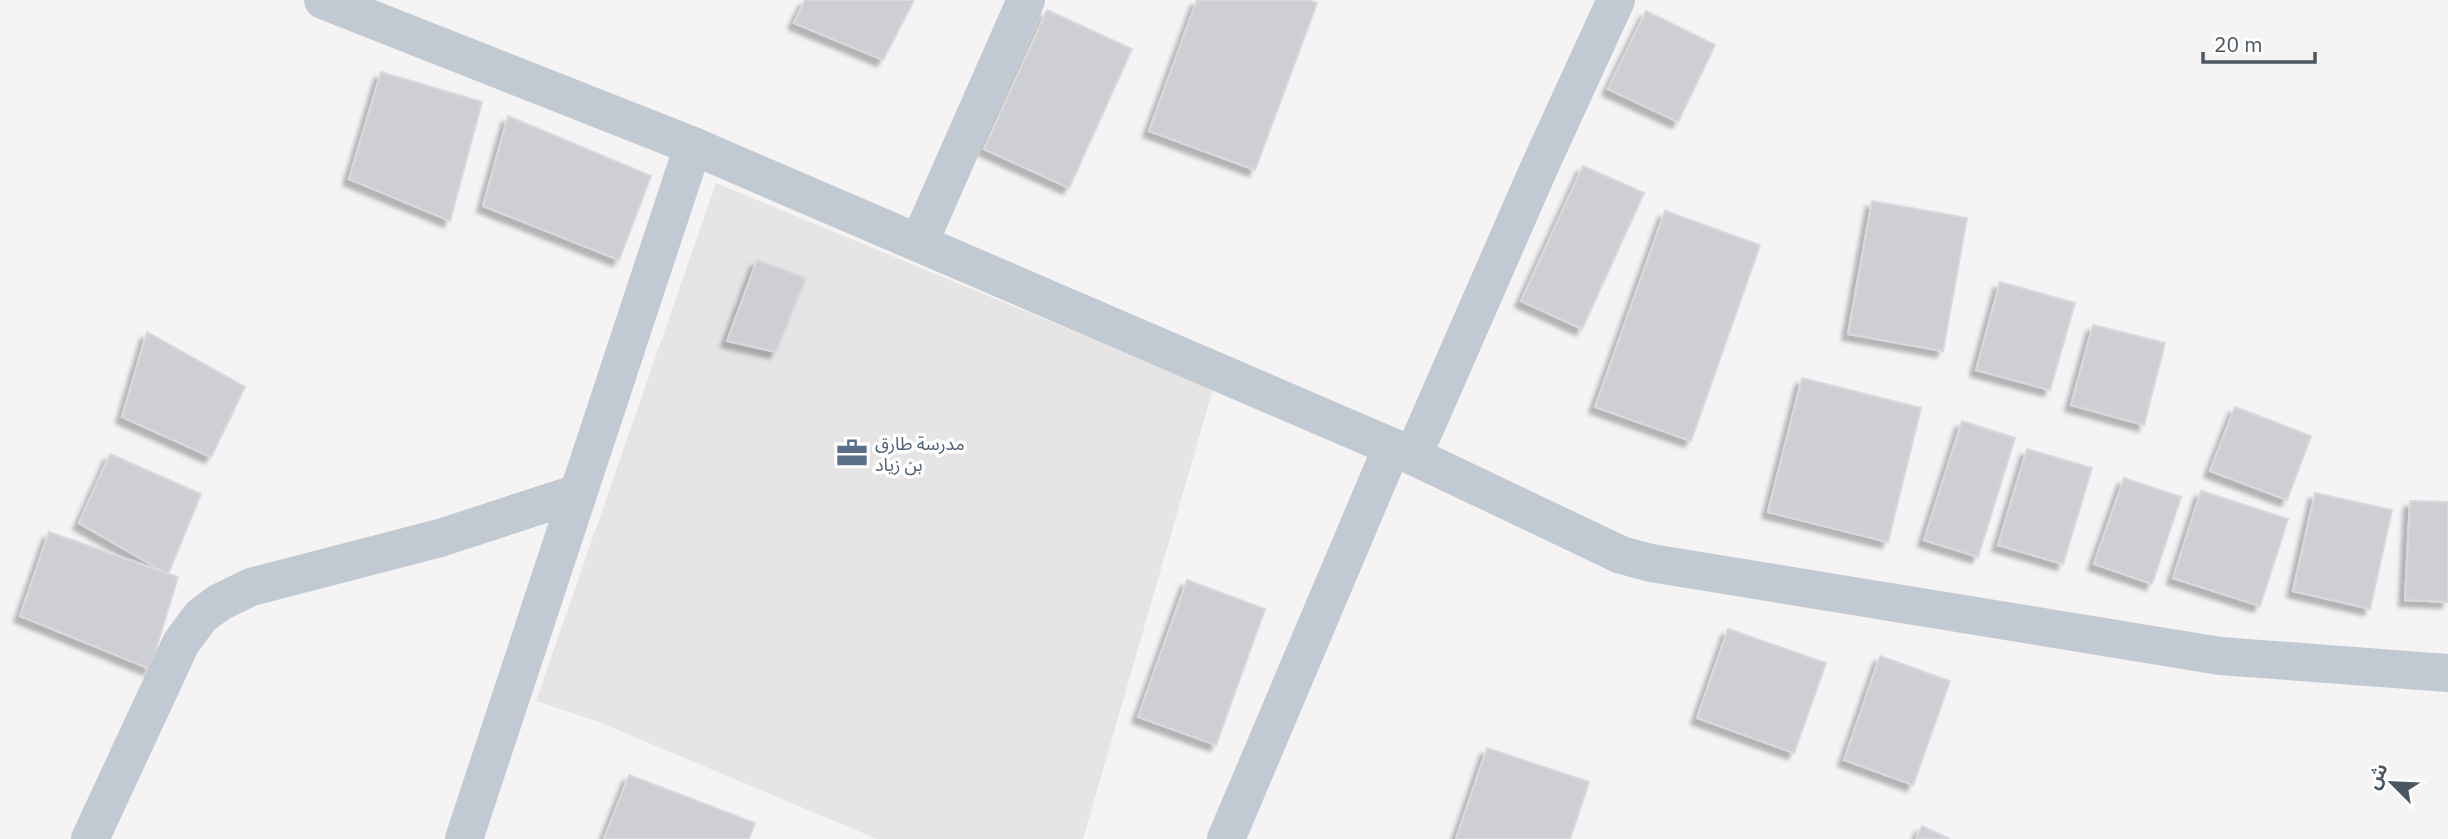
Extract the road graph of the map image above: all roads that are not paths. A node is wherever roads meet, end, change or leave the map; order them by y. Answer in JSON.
{"nodes":[{"id":1,"x":323,"y":0,"type":"edge"},
{"id":2,"x":1026,"y":0,"type":"edge"},
{"id":3,"x":1616,"y":0,"type":"edge"},
{"id":4,"x":693,"y":146,"type":"junction"},
{"id":5,"x":919,"y":243,"type":"junction"},
{"id":6,"x":1402,"y":452,"type":"junction"},
{"id":7,"x":578,"y":493,"type":"junction"},
{"id":8,"x":2448,"y":673,"type":"edge"},
{"id":9,"x":90,"y":839,"type":"edge"},
{"id":10,"x":464,"y":839,"type":"edge"},
{"id":11,"x":1226,"y":839,"type":"edge"}],
"edges":[{"from":1,"to":4,"type":"street"},
{"from":2,"to":5,"type":"street"},
{"from":3,"to":6,"type":"street"},
{"from":4,"to":5,"type":"street"},
{"from":4,"to":7,"type":"street"},
{"from":5,"to":6,"type":"street"},
{"from":6,"to":8,"type":"street"},
{"from":6,"to":11,"type":"street"},
{"from":7,"to":9,"type":"street"},
{"from":7,"to":10,"type":"street"}]}
